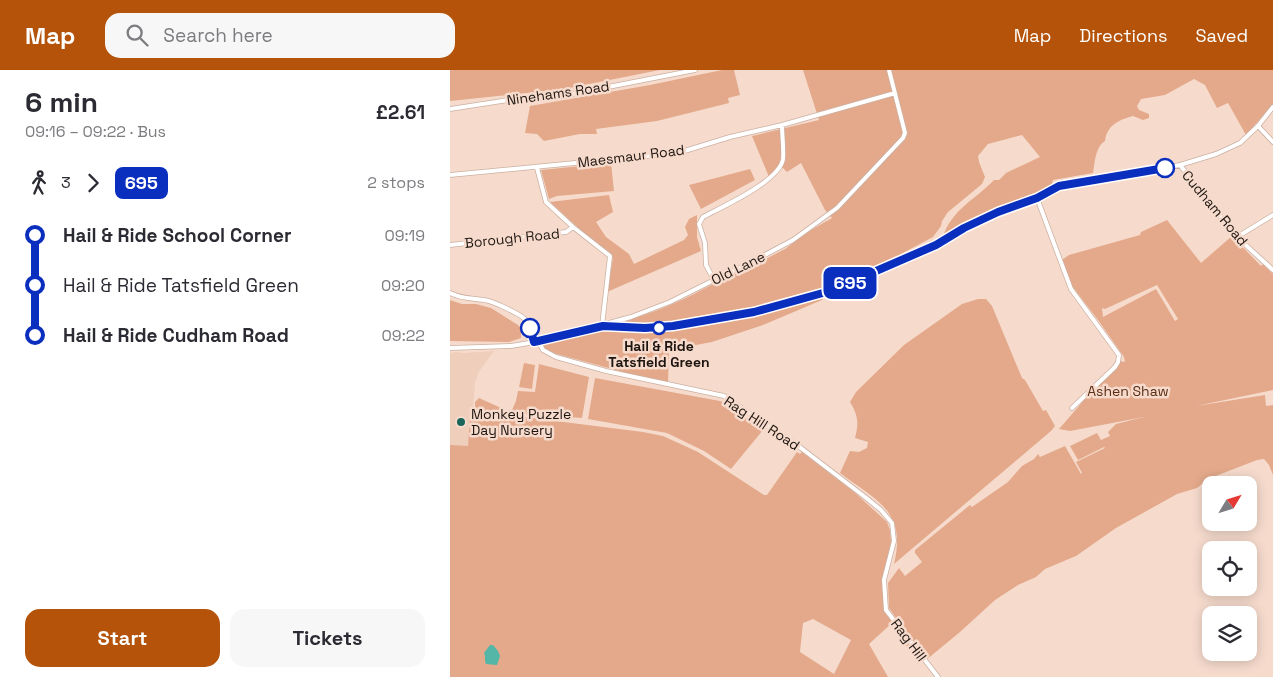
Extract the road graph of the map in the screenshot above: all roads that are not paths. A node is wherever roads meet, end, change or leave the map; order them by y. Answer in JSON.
{"nodes":[{"id":1,"x":695,"y":70,"type":"edge"},
{"id":2,"x":890,"y":70,"type":"edge"},
{"id":3,"x":895,"y":93,"type":"junction"},
{"id":4,"x":1273,"y":107,"type":"edge"},
{"id":5,"x":450,"y":109,"type":"edge"},
{"id":6,"x":782,"y":124,"type":"junction"},
{"id":7,"x":1258,"y":126,"type":"junction"},
{"id":8,"x":1273,"y":142,"type":"edge"},
{"id":9,"x":1180,"y":165,"type":"junction"},
{"id":10,"x":537,"y":168,"type":"junction"},
{"id":11,"x":450,"y":175,"type":"edge"},
{"id":12,"x":1037,"y":198,"type":"junction"},
{"id":13,"x":1273,"y":215,"type":"edge"},
{"id":14,"x":573,"y":227,"type":"junction"},
{"id":15,"x":1237,"y":237,"type":"junction"},
{"id":16,"x":450,"y":245,"type":"edge"},
{"id":17,"x":1273,"y":270,"type":"edge"},
{"id":18,"x":714,"y":280,"type":"junction"},
{"id":19,"x":450,"y":293,"type":"edge"},
{"id":20,"x":602,"y":326,"type":"junction"},
{"id":21,"x":536,"y":342,"type":"junction"},
{"id":22,"x":450,"y":348,"type":"edge"},
{"id":23,"x":1072,"y":408,"type":"dead end"},
{"id":24,"x":886,"y":572,"type":"joint"},
{"id":25,"x":938,"y":677,"type":"edge"}],
"edges":[{"from":1,"to":5,"type":"street","name":"Ninehams Road"},
{"from":2,"to":3,"type":"street"},
{"from":3,"to":6,"type":"street","name":"Maesmaur Road"},
{"from":3,"to":18,"type":"street","name":"Old Lane"},
{"from":4,"to":7,"type":"street"},
{"from":6,"to":10,"type":"street","name":"Maesmaur Road"},
{"from":6,"to":18,"type":"street"},
{"from":7,"to":8,"type":"street"},
{"from":7,"to":9,"type":"street"},
{"from":9,"to":12,"type":"street"},
{"from":9,"to":15,"type":"street","name":"Cudham Road"},
{"from":10,"to":11,"type":"street","name":"Maesmaur Road"},
{"from":10,"to":14,"type":"street"},
{"from":12,"to":20,"type":"street"},
{"from":12,"to":23,"type":"street"},
{"from":13,"to":15,"type":"street"},
{"from":14,"to":16,"type":"street","name":"Borough Road"},
{"from":14,"to":20,"type":"street"},
{"from":15,"to":17,"type":"street","name":"Cudham Road"},
{"from":18,"to":20,"type":"street","name":"Old Lane"},
{"from":19,"to":21,"type":"street"},
{"from":20,"to":21,"type":"street","name":"Old Lane"},
{"from":21,"to":22,"type":"street","name":"Old Lane"},
{"from":21,"to":24,"type":"street","name":"Rag Hill Road"},
{"from":24,"to":25,"type":"street","name":"Rag Hill"}]}
